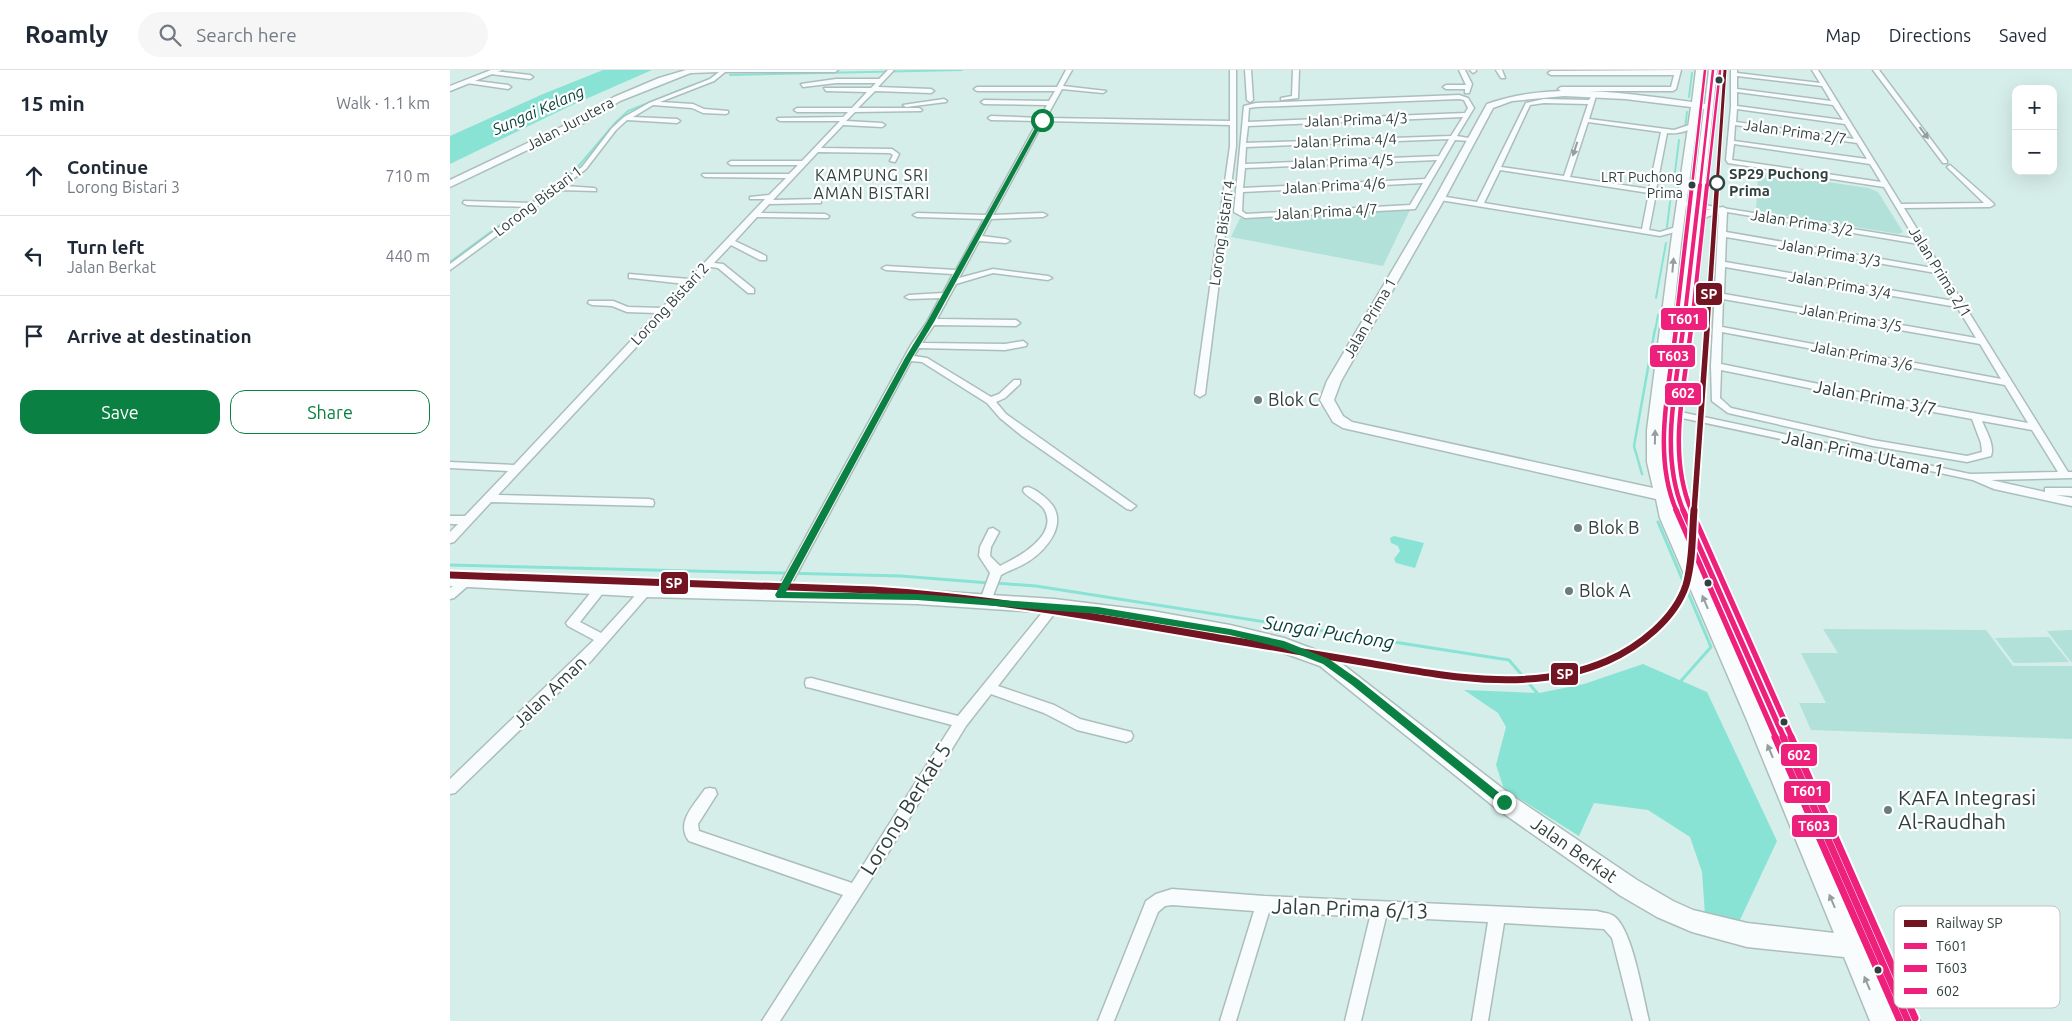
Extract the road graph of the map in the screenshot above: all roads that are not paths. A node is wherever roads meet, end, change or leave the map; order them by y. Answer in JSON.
{"nodes":[{"id":1,"x":835,"y":70,"type":"edge"},
{"id":2,"x":1069,"y":70,"type":"edge"},
{"id":3,"x":1232,"y":70,"type":"edge"},
{"id":4,"x":1248,"y":70,"type":"edge"},
{"id":5,"x":1296,"y":70,"type":"edge"},
{"id":6,"x":1462,"y":70,"type":"edge"},
{"id":7,"x":1499,"y":70,"type":"edge"},
{"id":8,"x":1700,"y":70,"type":"edge"},
{"id":9,"x":1712,"y":70,"type":"edge"},
{"id":10,"x":1815,"y":70,"type":"edge"},
{"id":11,"x":1876,"y":70,"type":"edge"},
{"id":12,"x":496,"y":71,"type":"edge"},
{"id":13,"x":692,"y":71,"type":"edge"},
{"id":14,"x":890,"y":71,"type":"edge"},
{"id":15,"x":1678,"y":71,"type":"edge"},
{"id":16,"x":723,"y":72,"type":"junction"},
{"id":17,"x":1550,"y":72,"type":"edge"},
{"id":18,"x":1733,"y":72,"type":"edge"},
{"id":19,"x":530,"y":77,"type":"dead end"},
{"id":20,"x":1503,"y":77,"type":"dead end"},
{"id":21,"x":881,"y":81,"type":"junction"},
{"id":22,"x":469,"y":82,"type":"junction"},
{"id":23,"x":803,"y":85,"type":"dead end"},
{"id":24,"x":1825,"y":86,"type":"junction"},
{"id":25,"x":508,"y":87,"type":"dead end"},
{"id":26,"x":1446,"y":87,"type":"dead end"},
{"id":27,"x":977,"y":88,"type":"dead end"},
{"id":28,"x":1059,"y":88,"type":"junction"},
{"id":29,"x":450,"y":89,"type":"edge"},
{"id":30,"x":826,"y":89,"type":"dead end"},
{"id":31,"x":873,"y":89,"type":"junction"},
{"id":32,"x":931,"y":90,"type":"dead end"},
{"id":33,"x":1733,"y":90,"type":"junction"},
{"id":34,"x":1104,"y":91,"type":"dead end"},
{"id":35,"x":1563,"y":92,"type":"junction"},
{"id":36,"x":1466,"y":93,"type":"junction"},
{"id":37,"x":1592,"y":98,"type":"junction"},
{"id":38,"x":944,"y":101,"type":"dead end"},
{"id":39,"x":1234,"y":101,"type":"junction"},
{"id":40,"x":861,"y":102,"type":"junction"},
{"id":41,"x":984,"y":102,"type":"dead end"},
{"id":42,"x":1674,"y":102,"type":"junction"},
{"id":43,"x":1051,"y":103,"type":"junction"},
{"id":44,"x":1835,"y":103,"type":"junction"},
{"id":45,"x":651,"y":104,"type":"junction"},
{"id":46,"x":1248,"y":104,"type":"junction"},
{"id":47,"x":1694,"y":106,"type":"junction"},
{"id":48,"x":1709,"y":107,"type":"junction"},
{"id":49,"x":1734,"y":107,"type":"junction"},
{"id":50,"x":797,"y":110,"type":"dead end"},
{"id":51,"x":854,"y":110,"type":"junction"},
{"id":52,"x":918,"y":110,"type":"dead end"},
{"id":53,"x":726,"y":112,"type":"dead end"},
{"id":54,"x":1466,"y":115,"type":"junction"},
{"id":55,"x":626,"y":118,"type":"junction"},
{"id":56,"x":991,"y":118,"type":"dead end"},
{"id":57,"x":780,"y":119,"type":"dead end"},
{"id":58,"x":1042,"y":120,"type":"junction"},
{"id":59,"x":1585,"y":120,"type":"junction"},
{"id":60,"x":843,"y":121,"type":"junction"},
{"id":61,"x":677,"y":122,"type":"dead end"},
{"id":62,"x":1233,"y":122,"type":"junction"},
{"id":63,"x":1847,"y":122,"type":"junction"},
{"id":64,"x":1733,"y":123,"type":"junction"},
{"id":65,"x":1245,"y":124,"type":"junction"},
{"id":66,"x":882,"y":125,"type":"dead end"},
{"id":67,"x":1692,"y":126,"type":"junction"},
{"id":68,"x":1664,"y":131,"type":"junction"},
{"id":69,"x":1452,"y":136,"type":"junction"},
{"id":70,"x":1472,"y":137,"type":"junction"},
{"id":71,"x":1858,"y":141,"type":"junction"},
{"id":72,"x":1690,"y":142,"type":"junction"},
{"id":73,"x":1731,"y":142,"type":"junction"},
{"id":74,"x":1243,"y":145,"type":"junction"},
{"id":75,"x":816,"y":150,"type":"junction"},
{"id":76,"x":1442,"y":158,"type":"junction"},
{"id":77,"x":892,"y":161,"type":"dead end"},
{"id":78,"x":1871,"y":162,"type":"junction"},
{"id":79,"x":731,"y":163,"type":"dead end"},
{"id":80,"x":803,"y":163,"type":"junction"},
{"id":81,"x":1241,"y":166,"type":"junction"},
{"id":82,"x":1498,"y":168,"type":"junction"},
{"id":83,"x":705,"y":175,"type":"dead end"},
{"id":84,"x":791,"y":176,"type":"junction"},
{"id":85,"x":1566,"y":179,"type":"junction"},
{"id":86,"x":1428,"y":182,"type":"junction"},
{"id":87,"x":450,"y":184,"type":"edge"},
{"id":88,"x":1886,"y":185,"type":"junction"},
{"id":89,"x":558,"y":188,"type":"junction"},
{"id":90,"x":594,"y":190,"type":"dead end"},
{"id":91,"x":1239,"y":190,"type":"junction"},
{"id":92,"x":1654,"y":192,"type":"junction"},
{"id":93,"x":752,"y":198,"type":"dead end"},
{"id":94,"x":1440,"y":198,"type":"junction"},
{"id":95,"x":770,"y":200,"type":"junction"},
{"id":96,"x":818,"y":201,"type":"dead end"},
{"id":97,"x":1697,"y":201,"type":"junction"},
{"id":98,"x":467,"y":203,"type":"dead end"},
{"id":99,"x":1682,"y":203,"type":"junction"},
{"id":100,"x":1480,"y":204,"type":"junction"},
{"id":101,"x":530,"y":205,"type":"junction"},
{"id":102,"x":1899,"y":206,"type":"junction"},
{"id":103,"x":1723,"y":210,"type":"junction"},
{"id":104,"x":755,"y":215,"type":"junction"},
{"id":105,"x":917,"y":215,"type":"dead end"},
{"id":106,"x":1042,"y":215,"type":"dead end"},
{"id":107,"x":825,"y":216,"type":"dead end"},
{"id":108,"x":988,"y":217,"type":"junction"},
{"id":109,"x":1696,"y":219,"type":"junction"},
{"id":110,"x":1679,"y":228,"type":"junction"},
{"id":111,"x":1645,"y":231,"type":"junction"},
{"id":112,"x":1660,"y":234,"type":"junction"},
{"id":113,"x":1722,"y":234,"type":"junction"},
{"id":114,"x":976,"y":238,"type":"junction"},
{"id":115,"x":730,"y":241,"type":"junction"},
{"id":116,"x":1006,"y":241,"type":"dead end"},
{"id":117,"x":1921,"y":242,"type":"junction"},
{"id":118,"x":1676,"y":243,"type":"junction"},
{"id":119,"x":457,"y":258,"type":"edge"},
{"id":120,"x":763,"y":258,"type":"dead end"},
{"id":121,"x":708,"y":264,"type":"junction"},
{"id":122,"x":1721,"y":264,"type":"junction"},
{"id":123,"x":450,"y":268,"type":"edge"},
{"id":124,"x":886,"y":268,"type":"dead end"},
{"id":125,"x":1938,"y":271,"type":"junction"},
{"id":126,"x":958,"y":272,"type":"junction"},
{"id":127,"x":632,"y":276,"type":"dead end"},
{"id":128,"x":1048,"y":278,"type":"dead end"},
{"id":129,"x":691,"y":282,"type":"junction"},
{"id":130,"x":952,"y":283,"type":"junction"},
{"id":131,"x":751,"y":291,"type":"dead end"},
{"id":132,"x":944,"y":296,"type":"junction"},
{"id":133,"x":1720,"y":296,"type":"junction"},
{"id":134,"x":909,"y":297,"type":"dead end"},
{"id":135,"x":592,"y":303,"type":"dead end"},
{"id":136,"x":1960,"y":305,"type":"junction"},
{"id":137,"x":1670,"y":309,"type":"junction"},
{"id":138,"x":1684,"y":311,"type":"junction"},
{"id":139,"x":663,"y":312,"type":"junction"},
{"id":140,"x":930,"y":322,"type":"junction"},
{"id":141,"x":1016,"y":322,"type":"dead end"},
{"id":142,"x":1718,"y":329,"type":"junction"},
{"id":143,"x":1982,"y":342,"type":"junction"},
{"id":144,"x":1023,"y":344,"type":"dead end"},
{"id":145,"x":915,"y":345,"type":"junction"},
{"id":146,"x":908,"y":358,"type":"junction"},
{"id":147,"x":1716,"y":366,"type":"junction"},
{"id":148,"x":1016,"y":382,"type":"dead end"},
{"id":149,"x":2007,"y":383,"type":"junction"},
{"id":150,"x":1200,"y":394,"type":"dead end"},
{"id":151,"x":990,"y":400,"type":"junction"},
{"id":152,"x":1656,"y":410,"type":"junction"},
{"id":153,"x":1673,"y":413,"type":"junction"},
{"id":154,"x":1976,"y":417,"type":"junction"},
{"id":155,"x":2035,"y":427,"type":"junction"},
{"id":156,"x":450,"y":466,"type":"edge"},
{"id":157,"x":516,"y":468,"type":"junction"},
{"id":158,"x":1657,"y":474,"type":"junction"},
{"id":159,"x":2068,"y":475,"type":"edge"},
{"id":160,"x":1990,"y":476,"type":"junction"},
{"id":161,"x":1970,"y":477,"type":"junction"},
{"id":162,"x":1028,"y":490,"type":"dead end"},
{"id":163,"x":1632,"y":490,"type":"junction"},
{"id":164,"x":2072,"y":492,"type":"edge"},
{"id":165,"x":490,"y":498,"type":"junction"},
{"id":166,"x":1671,"y":498,"type":"junction"},
{"id":167,"x":2072,"y":502,"type":"edge"},
{"id":168,"x":649,"y":503,"type":"dead end"},
{"id":169,"x":1131,"y":506,"type":"dead end"},
{"id":170,"x":1668,"y":518,"type":"junction"},
{"id":171,"x":450,"y":520,"type":"edge"},
{"id":172,"x":468,"y":520,"type":"junction"},
{"id":173,"x":993,"y":532,"type":"dead end"},
{"id":174,"x":450,"y":539,"type":"edge"},
{"id":175,"x":995,"y":575,"type":"junction"},
{"id":176,"x":458,"y":580,"type":"edge"},
{"id":177,"x":601,"y":588,"type":"junction"},
{"id":178,"x":646,"y":591,"type":"junction"},
{"id":179,"x":450,"y":595,"type":"edge"},
{"id":180,"x":780,"y":595,"type":"junction"},
{"id":181,"x":988,"y":596,"type":"junction"},
{"id":182,"x":1054,"y":606,"type":"junction"},
{"id":183,"x":603,"y":639,"type":"junction"},
{"id":184,"x":811,"y":683,"type":"dead end"},
{"id":185,"x":988,"y":688,"type":"junction"},
{"id":186,"x":961,"y":722,"type":"junction"},
{"id":187,"x":1126,"y":736,"type":"dead end"},
{"id":188,"x":450,"y":788,"type":"edge"},
{"id":189,"x":710,"y":794,"type":"dead end"},
{"id":190,"x":854,"y":891,"type":"junction"},
{"id":191,"x":1264,"y":904,"type":"junction"},
{"id":192,"x":1380,"y":909,"type":"junction"},
{"id":193,"x":1497,"y":914,"type":"junction"},
{"id":194,"x":1692,"y":921,"type":"joint"},
{"id":195,"x":1851,"y":946,"type":"junction"},
{"id":196,"x":1876,"y":948,"type":"junction"},
{"id":197,"x":1894,"y":989,"type":"edge"},
{"id":198,"x":1902,"y":1008,"type":"edge"},
{"id":199,"x":770,"y":1021,"type":"edge"},
{"id":200,"x":1106,"y":1021,"type":"edge"},
{"id":201,"x":1228,"y":1021,"type":"edge"},
{"id":202,"x":1353,"y":1021,"type":"edge"},
{"id":203,"x":1480,"y":1021,"type":"edge"},
{"id":204,"x":1641,"y":1021,"type":"edge"},
{"id":205,"x":1882,"y":1021,"type":"edge"},
{"id":206,"x":1908,"y":1021,"type":"edge"}],
"edges":[{"from":1,"to":16,"type":"street"},
{"from":2,"to":28,"type":"street"},
{"from":3,"to":39,"type":"street","name":"Lorong Bistari 4"},
{"from":4,"to":46,"type":"street"},
{"from":5,"to":46,"type":"street"},
{"from":6,"to":36,"type":"street"},
{"from":7,"to":20,"type":"street"},
{"from":8,"to":47,"type":"main road"},
{"from":9,"to":48,"type":"main road"},
{"from":10,"to":24,"type":"street","name":"Jalan Prima 2/1"},
{"from":11,"to":102,"type":"street","one_way":true},
{"from":12,"to":19,"type":"street"},
{"from":12,"to":22,"type":"main road"},
{"from":13,"to":16,"type":"street"},
{"from":13,"to":87,"type":"main road","name":"Jalan Jurutera"},
{"from":14,"to":21,"type":"street","name":"Lorong Bistari 2"},
{"from":15,"to":17,"type":"street"},
{"from":15,"to":35,"type":"street"},
{"from":16,"to":45,"type":"street","name":"Lorong Bistari 1"},
{"from":17,"to":35,"type":"street"},
{"from":18,"to":24,"type":"street"},
{"from":18,"to":33,"type":"street"},
{"from":21,"to":23,"type":"street"},
{"from":21,"to":31,"type":"street","name":"Lorong Bistari 2"},
{"from":22,"to":25,"type":"street"},
{"from":22,"to":29,"type":"main road"},
{"from":24,"to":44,"type":"street","name":"Jalan Prima 2/1"},
{"from":26,"to":36,"type":"street"},
{"from":27,"to":28,"type":"street"},
{"from":28,"to":34,"type":"street"},
{"from":28,"to":43,"type":"street"},
{"from":30,"to":31,"type":"street"},
{"from":31,"to":32,"type":"street"},
{"from":31,"to":40,"type":"street","name":"Lorong Bistari 2"},
{"from":33,"to":44,"type":"street"},
{"from":33,"to":49,"type":"street"},
{"from":35,"to":37,"type":"main road","name":"Jalan Prima 1"},
{"from":35,"to":70,"type":"main road","name":"Jalan Prima 1"},
{"from":36,"to":46,"type":"street"},
{"from":36,"to":54,"type":"street"},
{"from":37,"to":42,"type":"main road","name":"Jalan Prima 1"},
{"from":37,"to":59,"type":"street"},
{"from":37,"to":82,"type":"street"},
{"from":38,"to":40,"type":"street"},
{"from":39,"to":46,"type":"street"},
{"from":39,"to":62,"type":"street","name":"Lorong Bistari 4"},
{"from":40,"to":51,"type":"street","name":"Lorong Bistari 2"},
{"from":41,"to":43,"type":"street"},
{"from":42,"to":47,"type":"main road"},
{"from":42,"to":47,"type":"main road"},
{"from":43,"to":58,"type":"street"},
{"from":44,"to":63,"type":"street","name":"Jalan Prima 2/1"},
{"from":45,"to":53,"type":"street"},
{"from":45,"to":55,"type":"street","name":"Lorong Bistari 1"},
{"from":46,"to":65,"type":"street"},
{"from":47,"to":48,"type":"main road"},
{"from":47,"to":67,"type":"main road"},
{"from":48,"to":97,"type":"main road"},
{"from":49,"to":63,"type":"street"},
{"from":49,"to":64,"type":"street"},
{"from":50,"to":51,"type":"street"},
{"from":51,"to":52,"type":"street"},
{"from":51,"to":60,"type":"street","name":"Lorong Bistari 2"},
{"from":54,"to":65,"type":"street","name":"Jalan Prima 4/3"},
{"from":54,"to":69,"type":"street"},
{"from":55,"to":61,"type":"street"},
{"from":55,"to":89,"type":"street","name":"Lorong Bistari 1"},
{"from":56,"to":58,"type":"street"},
{"from":57,"to":60,"type":"street"},
{"from":58,"to":62,"type":"street"},
{"from":58,"to":108,"type":"street"},
{"from":59,"to":68,"type":"street"},
{"from":59,"to":85,"type":"street","one_way":true},
{"from":60,"to":66,"type":"street"},
{"from":60,"to":75,"type":"street","name":"Lorong Bistari 2"},
{"from":62,"to":150,"type":"street","name":"Lorong Bistari 4"},
{"from":63,"to":71,"type":"street","name":"Jalan Prima 2/1"},
{"from":64,"to":71,"type":"street","name":"Jalan Prima 2/7"},
{"from":64,"to":73,"type":"street"},
{"from":65,"to":74,"type":"street"},
{"from":67,"to":68,"type":"street"},
{"from":67,"to":72,"type":"main road"},
{"from":68,"to":72,"type":"street"},
{"from":68,"to":92,"type":"street"},
{"from":69,"to":70,"type":"street","name":"Jalan Prima 4/4"},
{"from":69,"to":74,"type":"street","name":"Jalan Prima 4/4"},
{"from":69,"to":76,"type":"street"},
{"from":70,"to":94,"type":"main road","name":"Jalan Prima 1"},
{"from":71,"to":78,"type":"street","name":"Jalan Prima 2/1"},
{"from":72,"to":99,"type":"main road"},
{"from":73,"to":78,"type":"street"},
{"from":73,"to":88,"type":"street"},
{"from":74,"to":81,"type":"street"},
{"from":75,"to":77,"type":"street"},
{"from":75,"to":80,"type":"street","name":"Lorong Bistari 2"},
{"from":76,"to":81,"type":"street","name":"Jalan Prima 4/5"},
{"from":76,"to":86,"type":"street"},
{"from":78,"to":88,"type":"street","name":"Jalan Prima 2/1"},
{"from":79,"to":80,"type":"street"},
{"from":80,"to":84,"type":"street","name":"Lorong Bistari 2"},
{"from":81,"to":91,"type":"street"},
{"from":82,"to":85,"type":"street"},
{"from":82,"to":100,"type":"street"},
{"from":83,"to":84,"type":"street"},
{"from":84,"to":95,"type":"street","name":"Lorong Bistari 2"},
{"from":85,"to":92,"type":"street"},
{"from":86,"to":91,"type":"street","name":"Jalan Prima 4/6"},
{"from":86,"to":91,"type":"street","name":"Jalan Prima 4/7"},
{"from":88,"to":102,"type":"street","name":"Jalan Prima 2/1"},
{"from":89,"to":90,"type":"street"},
{"from":89,"to":101,"type":"street","name":"Lorong Bistari 1"},
{"from":92,"to":111,"type":"street"},
{"from":93,"to":95,"type":"street"},
{"from":94,"to":100,"type":"street"},
{"from":94,"to":163,"type":"main road","name":"Jalan Prima 1"},
{"from":95,"to":96,"type":"street"},
{"from":95,"to":104,"type":"street","name":"Lorong Bistari 2"},
{"from":97,"to":99,"type":"street"},
{"from":97,"to":103,"type":"main road"},
{"from":97,"to":109,"type":"main road"},
{"from":98,"to":101,"type":"street"},
{"from":99,"to":110,"type":"main road"},
{"from":100,"to":111,"type":"street"},
{"from":101,"to":119,"type":"street","name":"Lorong Bistari 1"},
{"from":102,"to":117,"type":"street","name":"Jalan Prima 2/1"},
{"from":103,"to":109,"type":"main road"},
{"from":103,"to":113,"type":"street"},
{"from":103,"to":117,"type":"street","name":"Jalan Prima 3/2"},
{"from":104,"to":107,"type":"street"},
{"from":104,"to":115,"type":"street","name":"Lorong Bistari 2"},
{"from":105,"to":108,"type":"street"},
{"from":106,"to":108,"type":"street"},
{"from":108,"to":114,"type":"street"},
{"from":109,"to":138,"type":"main road"},
{"from":110,"to":112,"type":"street"},
{"from":110,"to":118,"type":"main road"},
{"from":111,"to":112,"type":"street"},
{"from":112,"to":118,"type":"street"},
{"from":113,"to":122,"type":"street"},
{"from":113,"to":125,"type":"street","name":"Jalan Prima 3/3"},
{"from":114,"to":116,"type":"street"},
{"from":114,"to":126,"type":"street"},
{"from":115,"to":120,"type":"street"},
{"from":115,"to":121,"type":"street","name":"Lorong Bistari 2"},
{"from":117,"to":125,"type":"street","name":"Jalan Prima 2/1"},
{"from":137,"to":118,"type":"main road","one_way":true},
{"from":119,"to":123,"type":"street","name":"Lorong Bistari 1"},
{"from":121,"to":129,"type":"street","name":"Lorong Bistari 2"},
{"from":121,"to":131,"type":"street"},
{"from":122,"to":133,"type":"street"},
{"from":122,"to":136,"type":"street","name":"Jalan Prima 3/4"},
{"from":124,"to":126,"type":"street"},
{"from":125,"to":136,"type":"street","name":"Jalan Prima 2/1"},
{"from":126,"to":130,"type":"street"},
{"from":127,"to":129,"type":"street"},
{"from":128,"to":130,"type":"street"},
{"from":129,"to":139,"type":"street","name":"Lorong Bistari 2"},
{"from":130,"to":132,"type":"street"},
{"from":132,"to":134,"type":"street"},
{"from":132,"to":140,"type":"street"},
{"from":133,"to":142,"type":"street"},
{"from":133,"to":143,"type":"street","name":"Jalan Prima 3/5"},
{"from":135,"to":139,"type":"street"},
{"from":136,"to":143,"type":"street","name":"Jalan Prima 2/1"},
{"from":137,"to":138,"type":"main road"},
{"from":137,"to":152,"type":"main road"},
{"from":138,"to":153,"type":"main road"},
{"from":139,"to":157,"type":"street","name":"Lorong Bistari 2"},
{"from":140,"to":141,"type":"street"},
{"from":140,"to":145,"type":"street"},
{"from":142,"to":147,"type":"street"},
{"from":142,"to":149,"type":"street","name":"Jalan Prima 3/6"},
{"from":143,"to":149,"type":"street","name":"Jalan Prima 2/1"},
{"from":144,"to":145,"type":"street"},
{"from":145,"to":146,"type":"street"},
{"from":146,"to":151,"type":"street"},
{"from":146,"to":180,"type":"street"},
{"from":147,"to":154,"type":"street","name":"Jalan Prima 3/7"},
{"from":147,"to":154,"type":"street"},
{"from":148,"to":151,"type":"street"},
{"from":149,"to":155,"type":"street","name":"Jalan Prima 2/1"},
{"from":151,"to":169,"type":"street"},
{"from":152,"to":153,"type":"street","name":"Jalan Prima Utama 1"},
{"from":158,"to":152,"type":"main road","one_way":true},
{"from":153,"to":161,"type":"street","name":"Jalan Prima Utama 1"},
{"from":153,"to":166,"type":"main road"},
{"from":154,"to":155,"type":"street","name":"Jalan Prima 3/7"},
{"from":155,"to":159,"type":"street","name":"Jalan Prima 2/1"},
{"from":156,"to":157,"type":"street"},
{"from":157,"to":165,"type":"street","name":"Lorong Bistari 2"},
{"from":158,"to":163,"type":"street"},
{"from":158,"to":166,"type":"main road"},
{"from":159,"to":160,"type":"street","name":"Jalan Prima Utama 1"},
{"from":160,"to":161,"type":"street","name":"Jalan Prima Utama 1"},
{"from":160,"to":164,"type":"street"},
{"from":161,"to":167,"type":"street"},
{"from":162,"to":175,"type":"street"},
{"from":163,"to":166,"type":"main road","name":"Jalan Prima 1"},
{"from":163,"to":170,"type":"main road"},
{"from":165,"to":168,"type":"street"},
{"from":165,"to":172,"type":"street","name":"Lorong Bistari 2"},
{"from":166,"to":170,"type":"main road"},
{"from":166,"to":196,"type":"main road"},
{"from":195,"to":170,"type":"main road","one_way":true},
{"from":171,"to":172,"type":"street"},
{"from":172,"to":174,"type":"street","name":"Lorong Bistari 2"},
{"from":173,"to":175,"type":"street"},
{"from":175,"to":181,"type":"street"},
{"from":176,"to":177,"type":"main road","name":"Jalan Berkat"},
{"from":176,"to":179,"type":"street"},
{"from":177,"to":178,"type":"main road","name":"Jalan Berkat"},
{"from":177,"to":183,"type":"street"},
{"from":178,"to":180,"type":"main road","name":"Jalan Berkat"},
{"from":178,"to":183,"type":"street","name":"Jalan Aman"},
{"from":180,"to":181,"type":"main road","name":"Jalan Berkat"},
{"from":181,"to":182,"type":"main road","name":"Jalan Berkat"},
{"from":182,"to":185,"type":"street","name":"Lorong Berkat 5"},
{"from":182,"to":194,"type":"street","name":"Jalan Berkat"},
{"from":183,"to":188,"type":"street","name":"Jalan Aman"},
{"from":184,"to":186,"type":"street"},
{"from":185,"to":186,"type":"street","name":"Lorong Berkat 5"},
{"from":185,"to":187,"type":"street"},
{"from":186,"to":190,"type":"street","name":"Lorong Berkat 5"},
{"from":189,"to":190,"type":"street"},
{"from":190,"to":199,"type":"street","name":"Lorong Berkat 5"},
{"from":191,"to":192,"type":"street","name":"Jalan Prima 6/13"},
{"from":191,"to":200,"type":"street"},
{"from":191,"to":201,"type":"street","name":"Jalan Prima 6/13"},
{"from":192,"to":193,"type":"street","name":"Jalan Prima 6/13"},
{"from":192,"to":202,"type":"street"},
{"from":193,"to":203,"type":"street"},
{"from":193,"to":204,"type":"street","name":"Jalan Prima 6/13"},
{"from":194,"to":195,"type":"main road","name":"Jalan Berkat"},
{"from":195,"to":196,"type":"main road","name":"Jalan Berkat"},
{"from":205,"to":195,"type":"main road","one_way":true},
{"from":196,"to":197,"type":"main road"},
{"from":198,"to":206,"type":"main road"}]}
